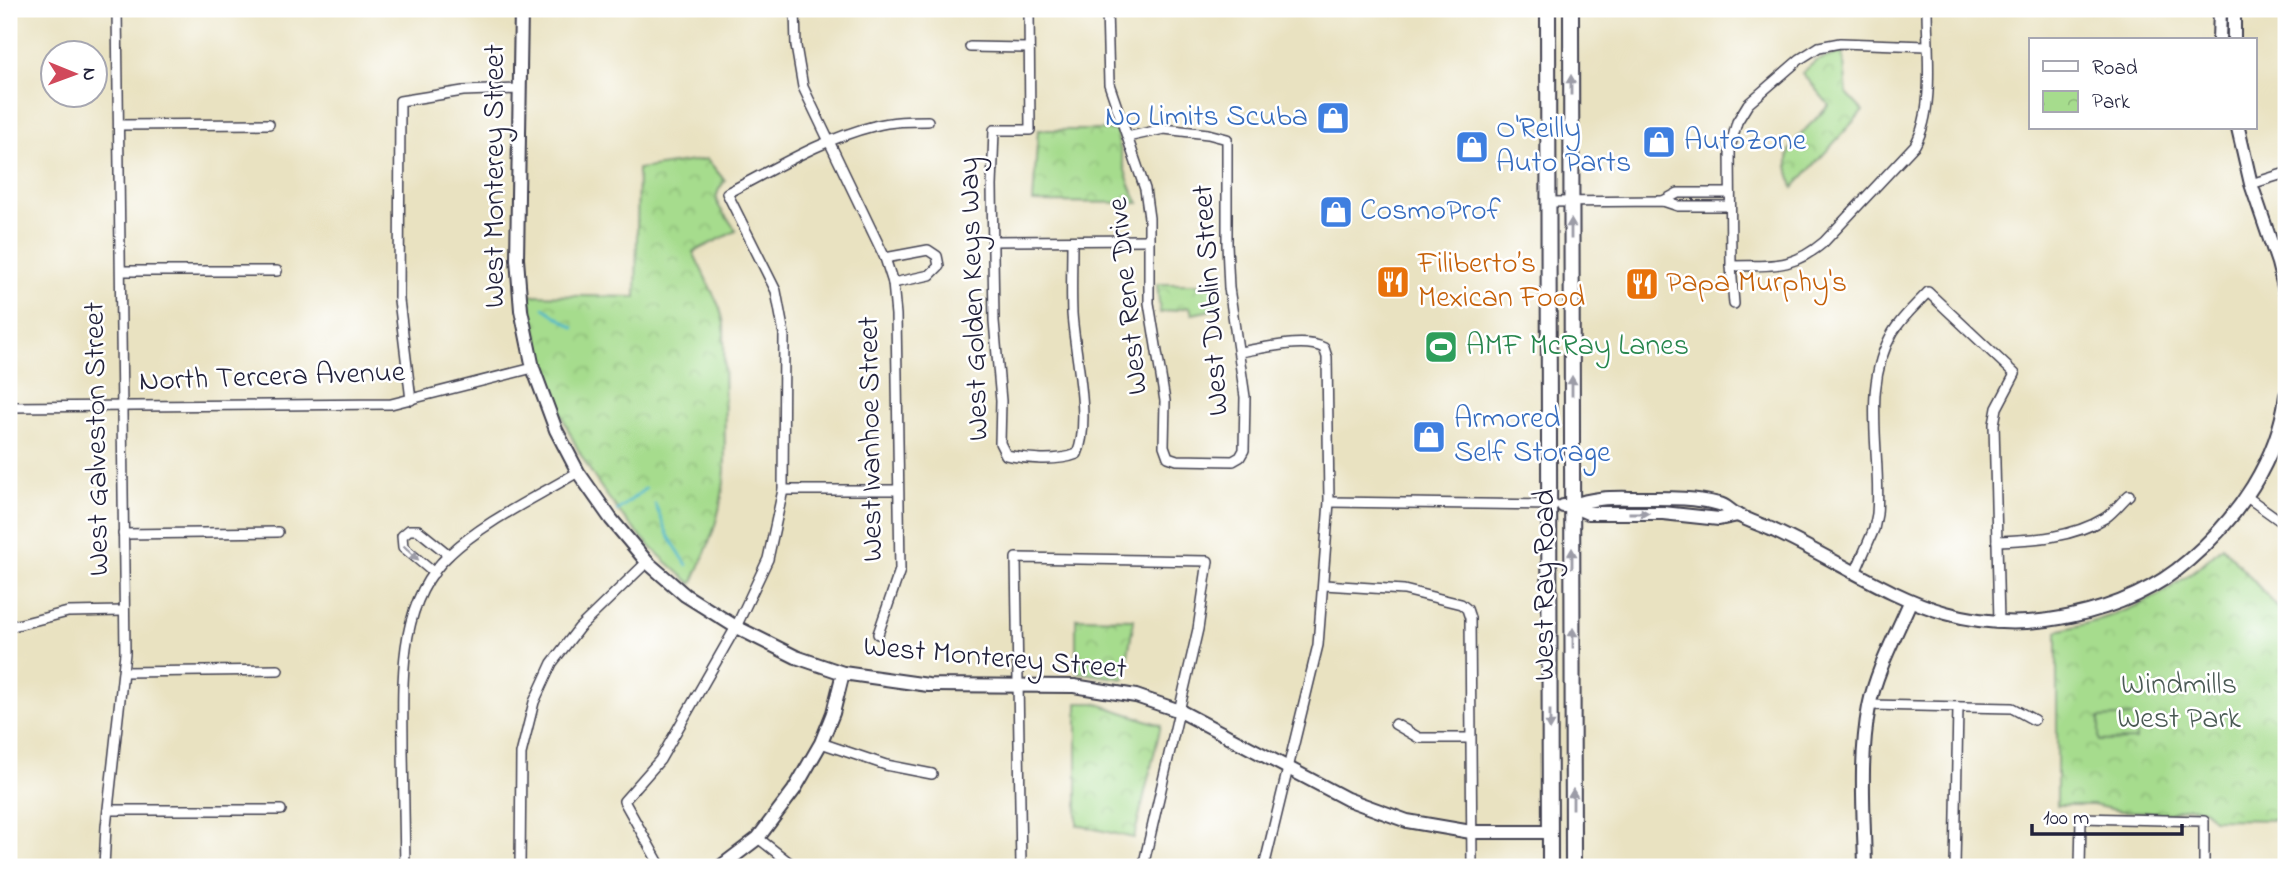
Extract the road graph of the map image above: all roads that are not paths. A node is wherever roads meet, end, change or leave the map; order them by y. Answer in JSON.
{"nodes":[{"id":1,"x":117,"y":9,"type":"edge"},
{"id":2,"x":521,"y":9,"type":"edge"},
{"id":3,"x":795,"y":9,"type":"edge"},
{"id":4,"x":1029,"y":9,"type":"edge"},
{"id":5,"x":1107,"y":9,"type":"edge"},
{"id":6,"x":1548,"y":9,"type":"edge"},
{"id":7,"x":1571,"y":9,"type":"edge"},
{"id":8,"x":1927,"y":9,"type":"edge"},
{"id":9,"x":2220,"y":9,"type":"edge"},
{"id":10,"x":2234,"y":9,"type":"edge"},
{"id":11,"x":2219,"y":38,"type":"edge"},
{"id":12,"x":2234,"y":38,"type":"edge"},
{"id":13,"x":1927,"y":46,"type":"junction"},
{"id":14,"x":970,"y":47,"type":"dead end"},
{"id":15,"x":1029,"y":48,"type":"junction"},
{"id":16,"x":520,"y":89,"type":"junction"},
{"id":17,"x":928,"y":121,"type":"dead end"},
{"id":18,"x":269,"y":124,"type":"dead end"},
{"id":19,"x":119,"y":125,"type":"junction"},
{"id":20,"x":2238,"y":130,"type":"edge"},
{"id":21,"x":1127,"y":137,"type":"junction"},
{"id":22,"x":828,"y":141,"type":"junction"},
{"id":23,"x":2286,"y":173,"type":"edge"},
{"id":24,"x":2251,"y":184,"type":"junction"},
{"id":25,"x":1730,"y":193,"type":"junction"},
{"id":26,"x":1663,"y":201,"type":"junction"},
{"id":27,"x":1549,"y":202,"type":"junction"},
{"id":28,"x":1571,"y":202,"type":"junction"},
{"id":29,"x":1730,"y":206,"type":"junction"},
{"id":30,"x":1149,"y":240,"type":"junction"},
{"id":31,"x":993,"y":242,"type":"junction"},
{"id":32,"x":1072,"y":242,"type":"junction"},
{"id":33,"x":886,"y":258,"type":"junction"},
{"id":34,"x":1731,"y":266,"type":"junction"},
{"id":35,"x":121,"y":271,"type":"junction"},
{"id":36,"x":276,"y":271,"type":"dead end"},
{"id":37,"x":893,"y":283,"type":"junction"},
{"id":38,"x":2286,"y":295,"type":"edge"},
{"id":39,"x":1734,"y":304,"type":"dead end"},
{"id":40,"x":1239,"y":352,"type":"junction"},
{"id":41,"x":533,"y":368,"type":"junction"},
{"id":42,"x":2286,"y":395,"type":"edge"},
{"id":43,"x":411,"y":400,"type":"junction"},
{"id":44,"x":122,"y":406,"type":"junction"},
{"id":45,"x":9,"y":407,"type":"edge"},
{"id":46,"x":1240,"y":457,"type":"joint"},
{"id":47,"x":578,"y":472,"type":"junction"},
{"id":48,"x":898,"y":489,"type":"junction"},
{"id":49,"x":783,"y":490,"type":"junction"},
{"id":50,"x":2129,"y":495,"type":"dead end"},
{"id":51,"x":2247,"y":497,"type":"junction"},
{"id":52,"x":1329,"y":502,"type":"junction"},
{"id":53,"x":1562,"y":506,"type":"junction"},
{"id":54,"x":2286,"y":525,"type":"edge"},
{"id":55,"x":278,"y":532,"type":"dead end"},
{"id":56,"x":123,"y":534,"type":"junction"},
{"id":57,"x":1997,"y":541,"type":"junction"},
{"id":58,"x":449,"y":555,"type":"junction"},
{"id":59,"x":648,"y":562,"type":"junction"},
{"id":60,"x":434,"y":573,"type":"junction"},
{"id":61,"x":1855,"y":573,"type":"junction"},
{"id":62,"x":1324,"y":585,"type":"junction"},
{"id":63,"x":1910,"y":602,"type":"junction"},
{"id":64,"x":124,"y":611,"type":"junction"},
{"id":65,"x":1999,"y":622,"type":"junction"},
{"id":66,"x":736,"y":627,"type":"junction"},
{"id":67,"x":9,"y":628,"type":"edge"},
{"id":68,"x":878,"y":634,"type":"dead end"},
{"id":69,"x":278,"y":670,"type":"dead end"},
{"id":70,"x":124,"y":672,"type":"junction"},
{"id":71,"x":843,"y":673,"type":"junction"},
{"id":72,"x":1019,"y":685,"type":"junction"},
{"id":73,"x":1870,"y":705,"type":"junction"},
{"id":74,"x":1958,"y":707,"type":"junction"},
{"id":75,"x":1180,"y":711,"type":"junction"},
{"id":76,"x":2034,"y":720,"type":"dead end"},
{"id":77,"x":1395,"y":724,"type":"dead end"},
{"id":78,"x":1469,"y":738,"type":"junction"},
{"id":79,"x":821,"y":743,"type":"junction"},
{"id":80,"x":1287,"y":767,"type":"junction"},
{"id":81,"x":932,"y":774,"type":"dead end"},
{"id":82,"x":108,"y":810,"type":"junction"},
{"id":83,"x":282,"y":810,"type":"dead end"},
{"id":84,"x":1471,"y":832,"type":"junction"},
{"id":85,"x":1550,"y":832,"type":"junction"},
{"id":86,"x":758,"y":838,"type":"junction"},
{"id":87,"x":104,"y":867,"type":"edge"},
{"id":88,"x":405,"y":867,"type":"edge"},
{"id":89,"x":520,"y":867,"type":"edge"},
{"id":90,"x":661,"y":867,"type":"edge"},
{"id":91,"x":720,"y":867,"type":"edge"},
{"id":92,"x":795,"y":867,"type":"edge"},
{"id":93,"x":1021,"y":867,"type":"edge"},
{"id":94,"x":1143,"y":867,"type":"edge"},
{"id":95,"x":1264,"y":867,"type":"edge"},
{"id":96,"x":1472,"y":867,"type":"edge"},
{"id":97,"x":1550,"y":867,"type":"edge"},
{"id":98,"x":1573,"y":867,"type":"edge"},
{"id":99,"x":1865,"y":867,"type":"edge"},
{"id":100,"x":1955,"y":867,"type":"edge"},
{"id":101,"x":2080,"y":867,"type":"edge"},
{"id":102,"x":2204,"y":867,"type":"edge"}],
"edges":[{"from":1,"to":19,"type":"street","name":"West Galveston Street"},
{"from":2,"to":16,"type":"street","name":"West Monterey Street"},
{"from":3,"to":22,"type":"street","name":"West Ivanhoe Street"},
{"from":4,"to":15,"type":"street","name":"West Golden Keys Way"},
{"from":5,"to":21,"type":"street","name":"West Rene Drive"},
{"from":6,"to":27,"type":"main road","name":"West Ray Road"},
{"from":28,"to":7,"type":"main road","name":"West Ray Road","one_way":true},
{"from":8,"to":13,"type":"street"},
{"from":9,"to":11,"type":"street"},
{"from":10,"to":12,"type":"street"},
{"from":13,"to":25,"type":"street"},
{"from":13,"to":34,"type":"street"},
{"from":14,"to":15,"type":"street"},
{"from":15,"to":31,"type":"street","name":"West Golden Keys Way"},
{"from":16,"to":41,"type":"street","name":"West Monterey Street"},
{"from":16,"to":43,"type":"street"},
{"from":17,"to":22,"type":"street"},
{"from":18,"to":19,"type":"street"},
{"from":19,"to":35,"type":"street","name":"West Galveston Street"},
{"from":20,"to":24,"type":"street"},
{"from":21,"to":30,"type":"street","name":"West Rene Drive"},
{"from":21,"to":40,"type":"street","name":"West Dublin Street"},
{"from":22,"to":33,"type":"street","name":"West Ivanhoe Street"},
{"from":22,"to":49,"type":"street"},
{"from":23,"to":24,"type":"street"},
{"from":24,"to":38,"type":"street"},
{"from":25,"to":26,"type":"street"},
{"from":25,"to":29,"type":"street"},
{"from":26,"to":28,"type":"street"},
{"from":26,"to":29,"type":"street"},
{"from":27,"to":28,"type":"street"},
{"from":27,"to":53,"type":"main road","name":"West Ray Road"},
{"from":53,"to":28,"type":"main road","name":"West Ray Road","one_way":true},
{"from":29,"to":34,"type":"street"},
{"from":30,"to":32,"type":"street"},
{"from":30,"to":46,"type":"street","name":"West Rene Drive"},
{"from":31,"to":32,"type":"street"},
{"from":31,"to":32,"type":"street","name":"West Golden Keys Way"},
{"from":33,"to":37,"type":"street","name":"West Ivanhoe Street"},
{"from":33,"to":37,"type":"street","name":"West Ivanhoe Street"},
{"from":34,"to":39,"type":"street"},
{"from":35,"to":36,"type":"street"},
{"from":35,"to":44,"type":"street","name":"West Galveston Street"},
{"from":37,"to":48,"type":"street","name":"West Ivanhoe Street"},
{"from":40,"to":46,"type":"street","name":"West Dublin Street"},
{"from":40,"to":52,"type":"street"},
{"from":41,"to":43,"type":"street","name":"North Tercera Avenue"},
{"from":41,"to":47,"type":"street","name":"West Monterey Street"},
{"from":42,"to":51,"type":"street"},
{"from":43,"to":44,"type":"street","name":"North Tercera Avenue"},
{"from":44,"to":45,"type":"street","name":"North Tercera Avenue"},
{"from":44,"to":56,"type":"street","name":"West Galveston Street"},
{"from":47,"to":58,"type":"street"},
{"from":47,"to":59,"type":"street","name":"West Monterey Street"},
{"from":48,"to":49,"type":"street"},
{"from":48,"to":68,"type":"street","name":"West Ivanhoe Street"},
{"from":49,"to":66,"type":"street"},
{"from":50,"to":57,"type":"street"},
{"from":51,"to":54,"type":"street"},
{"from":51,"to":65,"type":"street"},
{"from":52,"to":53,"type":"street"},
{"from":52,"to":62,"type":"street"},
{"from":53,"to":61,"type":"street"},
{"from":53,"to":85,"type":"main road","name":"West Ray Road","one_way":true},
{"from":98,"to":53,"type":"main road","name":"West Ray Road","one_way":true},
{"from":55,"to":56,"type":"street"},
{"from":56,"to":64,"type":"street","name":"West Galveston Street"},
{"from":57,"to":61,"type":"street"},
{"from":57,"to":65,"type":"street"},
{"from":58,"to":60,"type":"street"},
{"from":58,"to":60,"type":"street","one_way":true},
{"from":59,"to":66,"type":"street","name":"West Monterey Street"},
{"from":59,"to":89,"type":"street"},
{"from":60,"to":88,"type":"street"},
{"from":61,"to":63,"type":"street"},
{"from":62,"to":78,"type":"street"},
{"from":62,"to":80,"type":"street"},
{"from":63,"to":65,"type":"street"},
{"from":63,"to":73,"type":"street"},
{"from":64,"to":67,"type":"street"},
{"from":64,"to":70,"type":"street","name":"West Galveston Street"},
{"from":66,"to":71,"type":"street","name":"West Monterey Street"},
{"from":66,"to":90,"type":"street"},
{"from":69,"to":70,"type":"street"},
{"from":70,"to":82,"type":"street","name":"West Galveston Street"},
{"from":71,"to":72,"type":"street","name":"West Monterey Street"},
{"from":71,"to":79,"type":"street"},
{"from":72,"to":75,"type":"street","name":"West Monterey Street"},
{"from":72,"to":75,"type":"street"},
{"from":72,"to":93,"type":"street"},
{"from":73,"to":74,"type":"street"},
{"from":73,"to":99,"type":"street"},
{"from":74,"to":76,"type":"street"},
{"from":74,"to":100,"type":"street"},
{"from":75,"to":80,"type":"street","name":"West Monterey Street"},
{"from":75,"to":94,"type":"street"},
{"from":77,"to":78,"type":"street"},
{"from":78,"to":84,"type":"street"},
{"from":79,"to":81,"type":"street"},
{"from":79,"to":86,"type":"street"},
{"from":80,"to":84,"type":"street","name":"West Monterey Street"},
{"from":80,"to":95,"type":"street"},
{"from":82,"to":83,"type":"street"},
{"from":82,"to":87,"type":"street","name":"West Galveston Street"},
{"from":84,"to":85,"type":"street","name":"West Monterey Street"},
{"from":84,"to":96,"type":"street"},
{"from":85,"to":97,"type":"main road","name":"West Ray Road"},
{"from":86,"to":91,"type":"street"},
{"from":86,"to":92,"type":"street"},
{"from":101,"to":102,"type":"street"}]}
